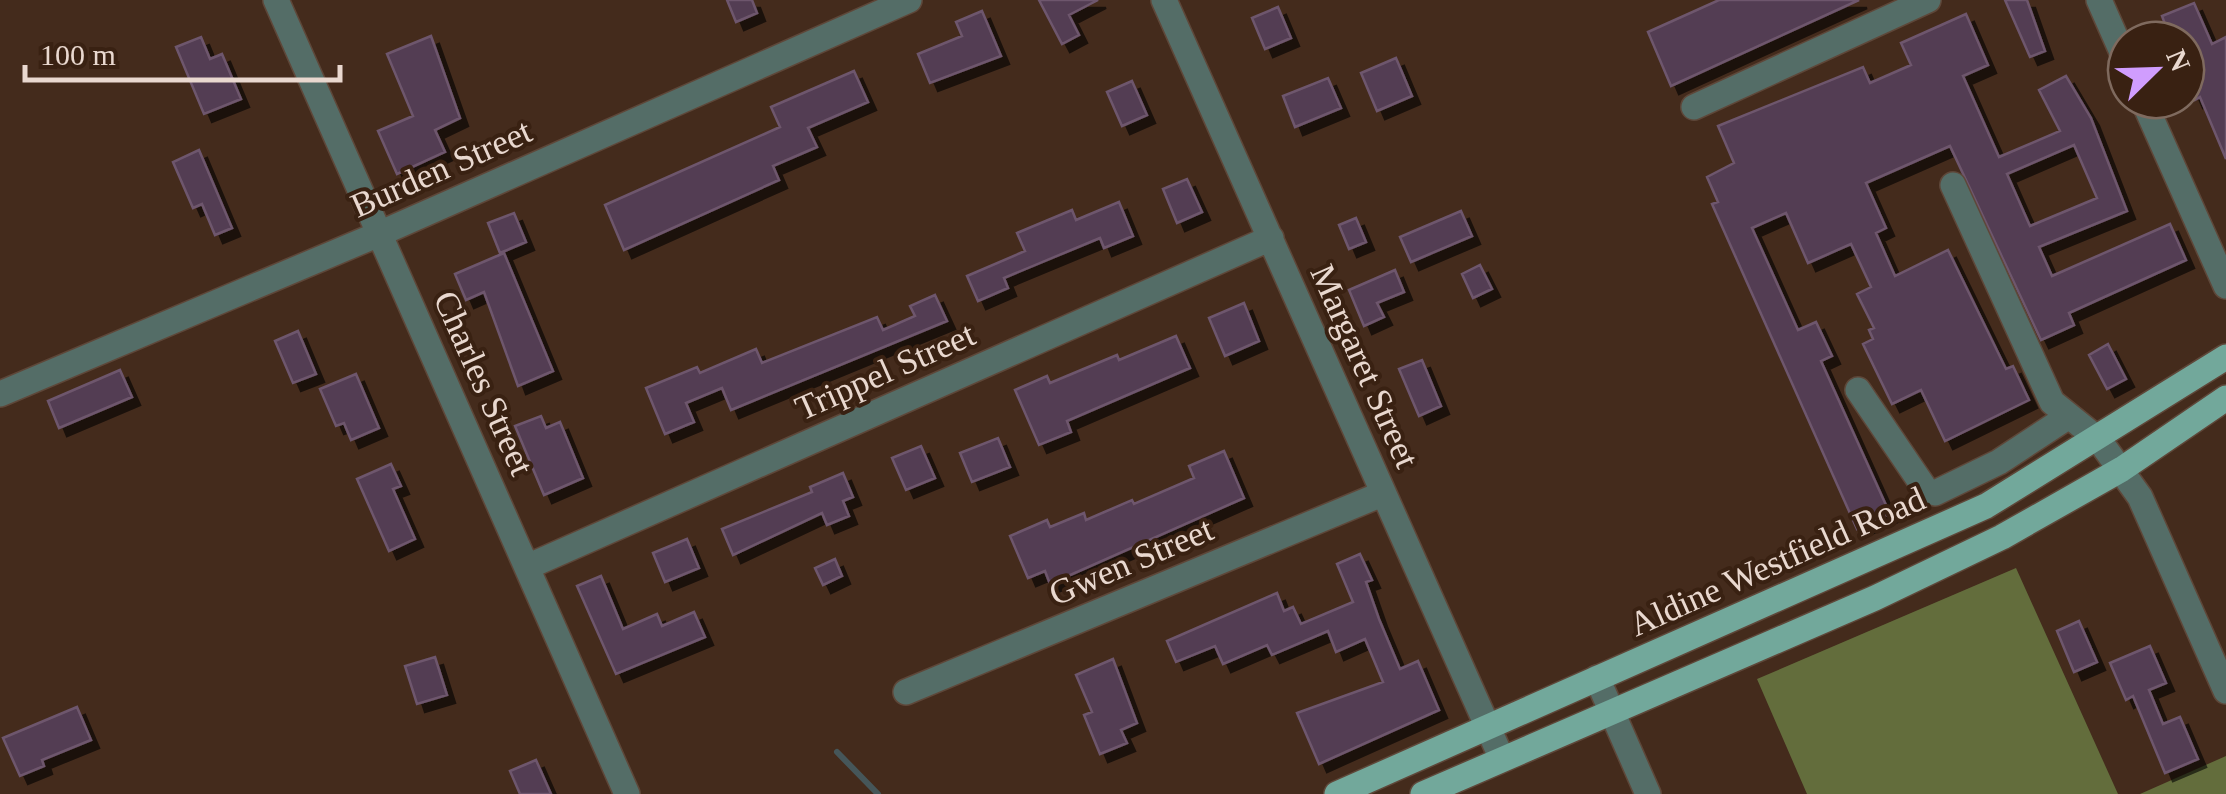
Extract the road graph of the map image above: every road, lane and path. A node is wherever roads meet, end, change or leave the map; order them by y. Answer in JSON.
{"nodes":[{"id":1,"x":276,"y":0,"type":"edge"},
{"id":2,"x":909,"y":0,"type":"edge"},
{"id":3,"x":1164,"y":0,"type":"edge"},
{"id":4,"x":1928,"y":0,"type":"edge"},
{"id":5,"x":1694,"y":108,"type":"dead end"},
{"id":6,"x":2152,"y":120,"type":"edge"},
{"id":7,"x":1953,"y":185,"type":"dead end"},
{"id":8,"x":379,"y":234,"type":"junction"},
{"id":9,"x":1271,"y":238,"type":"junction"},
{"id":10,"x":2226,"y":286,"type":"edge"},
{"id":11,"x":2226,"y":356,"type":"edge"},
{"id":12,"x":1858,"y":390,"type":"dead end"},
{"id":13,"x":0,"y":394,"type":"edge"},
{"id":14,"x":2162,"y":398,"type":"junction"},
{"id":15,"x":2226,"y":398,"type":"edge"},
{"id":16,"x":2069,"y":416,"type":"junction"},
{"id":17,"x":2184,"y":428,"type":"junction"},
{"id":18,"x":2099,"y":440,"type":"junction"},
{"id":19,"x":2122,"y":469,"type":"junction"},
{"id":20,"x":1947,"y":488,"type":"junction"},
{"id":21,"x":1382,"y":494,"type":"junction"},
{"id":22,"x":1962,"y":517,"type":"junction"},
{"id":23,"x":1862,"y":564,"type":"junction"},
{"id":24,"x":527,"y":567,"type":"junction"},
{"id":25,"x":1875,"y":598,"type":"junction"},
{"id":26,"x":1597,"y":678,"type":"junction"},
{"id":27,"x":2226,"y":691,"type":"edge"},
{"id":28,"x":906,"y":692,"type":"dead end"},
{"id":29,"x":1612,"y":710,"type":"junction"},
{"id":30,"x":1488,"y":726,"type":"junction"},
{"id":31,"x":1502,"y":759,"type":"junction"},
{"id":32,"x":627,"y":794,"type":"edge"},
{"id":33,"x":1337,"y":794,"type":"edge"},
{"id":34,"x":1423,"y":794,"type":"edge"},
{"id":35,"x":1648,"y":794,"type":"edge"}],
"edges":[{"from":1,"to":8,"type":"street","name":"Charles Street"},
{"from":2,"to":8,"type":"street","name":"Burden Street"},
{"from":3,"to":9,"type":"street","name":"Margaret Street"},
{"from":4,"to":5,"type":"street"},
{"from":6,"to":10,"type":"street"},
{"from":7,"to":16,"type":"street"},
{"from":8,"to":13,"type":"street","name":"Burden Street"},
{"from":8,"to":24,"type":"street","name":"Charles Street"},
{"from":9,"to":21,"type":"street","name":"Margaret Street"},
{"from":9,"to":24,"type":"street","name":"Trippel Street"},
{"from":11,"to":14,"type":"main road","name":"Aldine Westfield Road"},
{"from":12,"to":20,"type":"street"},
{"from":14,"to":17,"type":"main road"},
{"from":14,"to":18,"type":"main road","name":"Aldine Westfield Road"},
{"from":15,"to":17,"type":"main road","name":"Aldine Westfield Road"},
{"from":16,"to":18,"type":"street"},
{"from":16,"to":20,"type":"street"},
{"from":17,"to":19,"type":"main road","name":"Aldine Westfield Road"},
{"from":18,"to":19,"type":"street"},
{"from":18,"to":22,"type":"main road","name":"Aldine Westfield Road"},
{"from":19,"to":25,"type":"main road","name":"Aldine Westfield Road"},
{"from":19,"to":27,"type":"street"},
{"from":20,"to":22,"type":"street"},
{"from":21,"to":28,"type":"street","name":"Gwen Street"},
{"from":21,"to":30,"type":"street","name":"Margaret Street"},
{"from":22,"to":23,"type":"main road","name":"Aldine Westfield Road"},
{"from":23,"to":25,"type":"main road"},
{"from":23,"to":26,"type":"main road","name":"Aldine Westfield Road"},
{"from":24,"to":32,"type":"street","name":"Charles Street"},
{"from":25,"to":29,"type":"main road","name":"Aldine Westfield Road"},
{"from":26,"to":29,"type":"street"},
{"from":26,"to":30,"type":"main road","name":"Aldine Westfield Road"},
{"from":29,"to":31,"type":"main road","name":"Aldine Westfield Road"},
{"from":29,"to":35,"type":"street"},
{"from":30,"to":31,"type":"street","name":"Margaret Street"},
{"from":30,"to":33,"type":"main road","name":"Aldine Westfield Road"},
{"from":31,"to":34,"type":"main road","name":"Aldine Westfield Road"}]}
